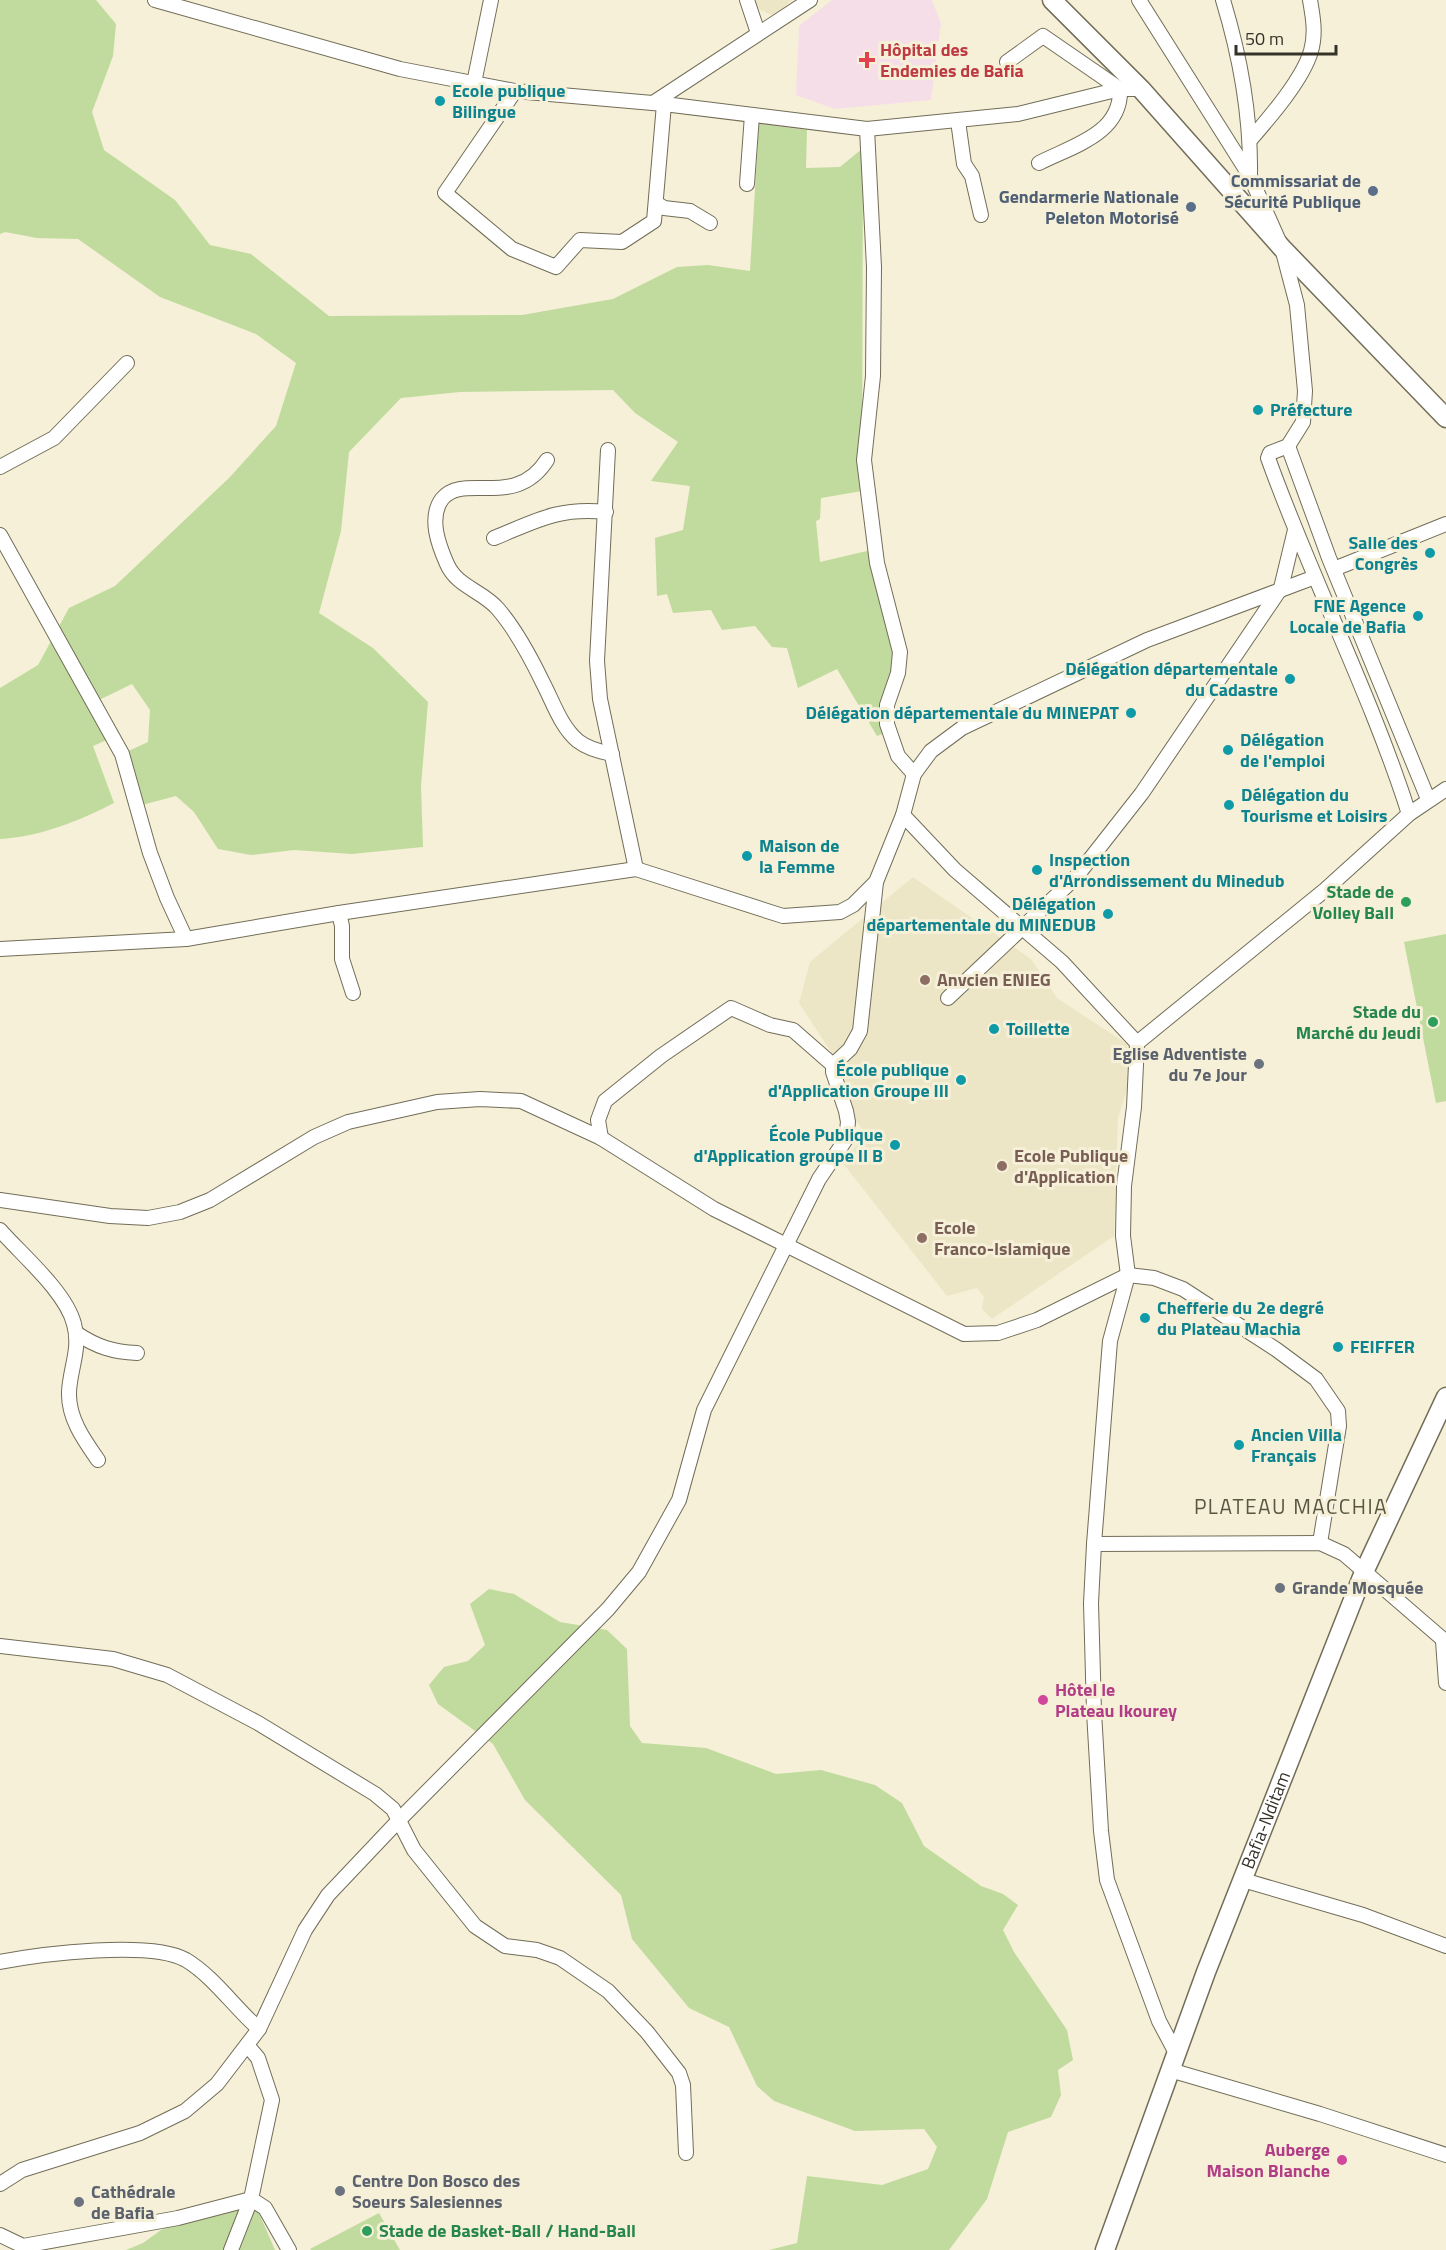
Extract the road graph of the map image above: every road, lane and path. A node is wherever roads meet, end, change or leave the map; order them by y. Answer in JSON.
{"nodes":[{"id":1,"x":155,"y":0,"type":"edge"},
{"id":2,"x":491,"y":0,"type":"edge"},
{"id":3,"x":747,"y":0,"type":"edge"},
{"id":4,"x":810,"y":0,"type":"edge"},
{"id":5,"x":1052,"y":0,"type":"edge"},
{"id":6,"x":1139,"y":0,"type":"edge"},
{"id":7,"x":1223,"y":0,"type":"edge"},
{"id":8,"x":1310,"y":0,"type":"edge"},
{"id":9,"x":758,"y":33,"type":"junction"},
{"id":10,"x":1007,"y":62,"type":"dead end"},
{"id":11,"x":474,"y":83,"type":"junction"},
{"id":12,"x":1120,"y":89,"type":"junction"},
{"id":13,"x":1141,"y":89,"type":"junction"},
{"id":14,"x":515,"y":91,"type":"junction"},
{"id":15,"x":658,"y":103,"type":"junction"},
{"id":16,"x":752,"y":115,"type":"junction"},
{"id":17,"x":958,"y":121,"type":"junction"},
{"id":18,"x":867,"y":129,"type":"junction"},
{"id":19,"x":1251,"y":139,"type":"junction"},
{"id":20,"x":1039,"y":163,"type":"dead end"},
{"id":21,"x":1250,"y":176,"type":"junction"},
{"id":22,"x":747,"y":184,"type":"dead end"},
{"id":23,"x":656,"y":203,"type":"junction"},
{"id":24,"x":981,"y":215,"type":"dead end"},
{"id":25,"x":710,"y":223,"type":"dead end"},
{"id":26,"x":1282,"y":248,"type":"junction"},
{"id":27,"x":127,"y":363,"type":"dead end"},
{"id":28,"x":1446,"y":418,"type":"edge"},
{"id":29,"x":1288,"y":446,"type":"junction"},
{"id":30,"x":608,"y":450,"type":"dead end"},
{"id":31,"x":547,"y":460,"type":"dead end"},
{"id":32,"x":0,"y":467,"type":"edge"},
{"id":33,"x":606,"y":512,"type":"junction"},
{"id":34,"x":1446,"y":524,"type":"edge"},
{"id":35,"x":1294,"y":530,"type":"junction"},
{"id":36,"x":0,"y":535,"type":"edge"},
{"id":37,"x":494,"y":538,"type":"dead end"},
{"id":38,"x":1332,"y":563,"type":"junction"},
{"id":39,"x":1312,"y":571,"type":"junction"},
{"id":40,"x":1281,"y":588,"type":"junction"},
{"id":41,"x":612,"y":754,"type":"junction"},
{"id":42,"x":914,"y":774,"type":"junction"},
{"id":43,"x":1446,"y":789,"type":"edge"},
{"id":44,"x":1428,"y":799,"type":"junction"},
{"id":45,"x":1409,"y":814,"type":"junction"},
{"id":46,"x":903,"y":815,"type":"junction"},
{"id":47,"x":636,"y":869,"type":"junction"},
{"id":48,"x":876,"y":882,"type":"junction"},
{"id":49,"x":339,"y":913,"type":"junction"},
{"id":50,"x":1024,"y":928,"type":"junction"},
{"id":51,"x":186,"y":939,"type":"junction"},
{"id":52,"x":0,"y":949,"type":"edge"},
{"id":53,"x":353,"y":993,"type":"dead end"},
{"id":54,"x":948,"y":998,"type":"dead end"},
{"id":55,"x":1137,"y":1043,"type":"junction"},
{"id":56,"x":833,"y":1065,"type":"junction"},
{"id":57,"x":601,"y":1138,"type":"junction"},
{"id":58,"x":0,"y":1200,"type":"edge"},
{"id":59,"x":0,"y":1230,"type":"edge"},
{"id":60,"x":787,"y":1247,"type":"junction"},
{"id":61,"x":1128,"y":1275,"type":"junction"},
{"id":62,"x":76,"y":1333,"type":"junction"},
{"id":63,"x":137,"y":1353,"type":"dead end"},
{"id":64,"x":1446,"y":1397,"type":"edge"},
{"id":65,"x":98,"y":1460,"type":"dead end"},
{"id":66,"x":1320,"y":1543,"type":"junction"},
{"id":67,"x":1094,"y":1544,"type":"junction"},
{"id":68,"x":1364,"y":1572,"type":"junction"},
{"id":69,"x":1445,"y":1641,"type":"edge"},
{"id":70,"x":0,"y":1646,"type":"edge"},
{"id":71,"x":1446,"y":1683,"type":"edge"},
{"id":72,"x":400,"y":1819,"type":"junction"},
{"id":73,"x":1243,"y":1880,"type":"junction"},
{"id":74,"x":1446,"y":1946,"type":"edge"},
{"id":75,"x":0,"y":1962,"type":"edge"},
{"id":76,"x":259,"y":2029,"type":"junction"},
{"id":77,"x":247,"y":2045,"type":"junction"},
{"id":78,"x":1176,"y":2053,"type":"junction"},
{"id":79,"x":1170,"y":2070,"type":"junction"},
{"id":80,"x":686,"y":2153,"type":"dead end"},
{"id":81,"x":1446,"y":2155,"type":"edge"},
{"id":82,"x":0,"y":2184,"type":"edge"},
{"id":83,"x":251,"y":2199,"type":"junction"},
{"id":84,"x":0,"y":2235,"type":"edge"},
{"id":85,"x":231,"y":2250,"type":"edge"},
{"id":86,"x":290,"y":2250,"type":"edge"},
{"id":87,"x":1105,"y":2250,"type":"edge"}],
"edges":[{"from":1,"to":11,"type":"street"},
{"from":2,"to":11,"type":"street"},
{"from":3,"to":9,"type":"street"},
{"from":4,"to":9,"type":"street"},
{"from":5,"to":13,"type":"main road"},
{"from":6,"to":21,"type":"street"},
{"from":7,"to":19,"type":"street"},
{"from":8,"to":19,"type":"street"},
{"from":9,"to":15,"type":"street"},
{"from":10,"to":12,"type":"street"},
{"from":11,"to":14,"type":"street"},
{"from":12,"to":13,"type":"street"},
{"from":12,"to":17,"type":"street"},
{"from":12,"to":20,"type":"street"},
{"from":13,"to":26,"type":"main road"},
{"from":14,"to":15,"type":"street"},
{"from":14,"to":23,"type":"street"},
{"from":15,"to":16,"type":"street"},
{"from":15,"to":23,"type":"street"},
{"from":16,"to":18,"type":"street"},
{"from":16,"to":22,"type":"street"},
{"from":17,"to":18,"type":"street"},
{"from":17,"to":24,"type":"street"},
{"from":18,"to":42,"type":"street"},
{"from":19,"to":21,"type":"street"},
{"from":21,"to":26,"type":"street"},
{"from":23,"to":25,"type":"street"},
{"from":26,"to":28,"type":"main road"},
{"from":26,"to":29,"type":"street"},
{"from":27,"to":32,"type":"street"},
{"from":29,"to":35,"type":"street"},
{"from":29,"to":38,"type":"street"},
{"from":30,"to":33,"type":"street"},
{"from":31,"to":41,"type":"street"},
{"from":33,"to":37,"type":"street"},
{"from":33,"to":41,"type":"street"},
{"from":34,"to":38,"type":"street"},
{"from":35,"to":39,"type":"street"},
{"from":35,"to":40,"type":"street"},
{"from":36,"to":51,"type":"street"},
{"from":38,"to":39,"type":"street"},
{"from":38,"to":44,"type":"street"},
{"from":39,"to":40,"type":"street"},
{"from":39,"to":45,"type":"street"},
{"from":40,"to":42,"type":"street"},
{"from":40,"to":50,"type":"street"},
{"from":41,"to":47,"type":"street"},
{"from":42,"to":46,"type":"street"},
{"from":43,"to":44,"type":"street"},
{"from":44,"to":45,"type":"street"},
{"from":45,"to":55,"type":"street"},
{"from":46,"to":48,"type":"street"},
{"from":46,"to":50,"type":"street"},
{"from":47,"to":48,"type":"street"},
{"from":47,"to":49,"type":"street"},
{"from":48,"to":56,"type":"street"},
{"from":49,"to":51,"type":"street"},
{"from":49,"to":53,"type":"street"},
{"from":50,"to":54,"type":"street"},
{"from":50,"to":55,"type":"street"},
{"from":51,"to":52,"type":"street"},
{"from":55,"to":61,"type":"street"},
{"from":56,"to":57,"type":"street"},
{"from":56,"to":60,"type":"street"},
{"from":57,"to":58,"type":"street"},
{"from":57,"to":60,"type":"street"},
{"from":59,"to":62,"type":"street"},
{"from":60,"to":61,"type":"street"},
{"from":60,"to":72,"type":"street"},
{"from":61,"to":66,"type":"street"},
{"from":61,"to":67,"type":"street"},
{"from":62,"to":63,"type":"street"},
{"from":62,"to":65,"type":"street"},
{"from":64,"to":68,"type":"main road","name":"Bafia-Nditam"},
{"from":66,"to":67,"type":"street"},
{"from":66,"to":68,"type":"street"},
{"from":67,"to":78,"type":"street"},
{"from":68,"to":69,"type":"street"},
{"from":68,"to":73,"type":"main road","name":"Bafia-Nditam"},
{"from":69,"to":71,"type":"street"},
{"from":70,"to":72,"type":"street"},
{"from":72,"to":76,"type":"street"},
{"from":72,"to":80,"type":"street"},
{"from":73,"to":74,"type":"street"},
{"from":73,"to":78,"type":"main road","name":"Bafia-Nditam"},
{"from":75,"to":76,"type":"street"},
{"from":76,"to":77,"type":"street"},
{"from":77,"to":82,"type":"street"},
{"from":77,"to":83,"type":"street"},
{"from":78,"to":79,"type":"main road","name":"Bafia-Nditam"},
{"from":79,"to":81,"type":"street"},
{"from":79,"to":87,"type":"main road","name":"Bafia-Nditam"},
{"from":83,"to":84,"type":"street"},
{"from":83,"to":85,"type":"street"},
{"from":83,"to":86,"type":"street"}]}
